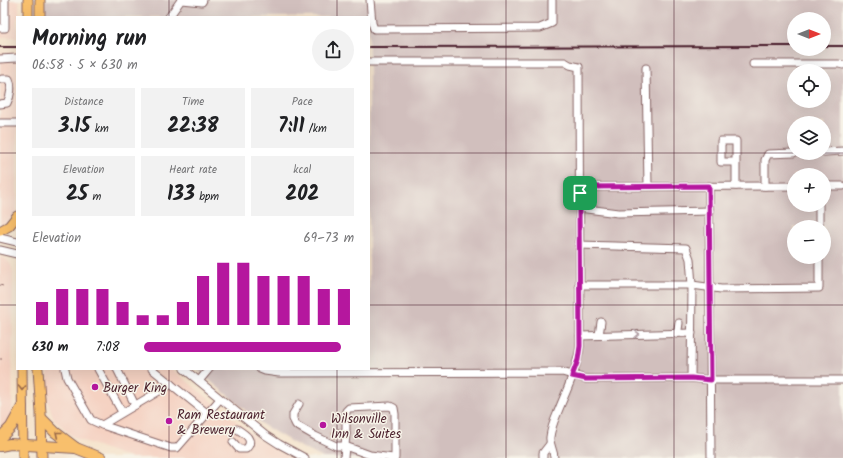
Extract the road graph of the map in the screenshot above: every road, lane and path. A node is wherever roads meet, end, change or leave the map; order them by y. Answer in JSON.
{"nodes":[{"id":1,"x":5,"y":0,"type":"edge"},
{"id":2,"x":28,"y":0,"type":"edge"},
{"id":3,"x":40,"y":0,"type":"edge"},
{"id":4,"x":181,"y":0,"type":"edge"},
{"id":5,"x":204,"y":0,"type":"edge"},
{"id":6,"x":370,"y":0,"type":"edge"},
{"id":7,"x":552,"y":0,"type":"edge"},
{"id":8,"x":28,"y":16,"type":"edge"},
{"id":9,"x":40,"y":16,"type":"edge"},
{"id":10,"x":170,"y":16,"type":"edge"},
{"id":11,"x":0,"y":28,"type":"edge"},
{"id":12,"x":16,"y":58,"type":"edge"},
{"id":13,"x":0,"y":59,"type":"edge"},
{"id":14,"x":370,"y":62,"type":"edge"},
{"id":15,"x":753,"y":64,"type":"dead end"},
{"id":16,"x":843,"y":65,"type":"edge"},
{"id":17,"x":646,"y":68,"type":"dead end"},
{"id":18,"x":2,"y":79,"type":"dead end"},
{"id":19,"x":0,"y":104,"type":"edge"},
{"id":20,"x":0,"y":123,"type":"edge"},
{"id":21,"x":16,"y":123,"type":"edge"},
{"id":22,"x":843,"y":151,"type":"edge"},
{"id":23,"x":831,"y":152,"type":"edge"},
{"id":24,"x":787,"y":153,"type":"edge"},
{"id":25,"x":736,"y":162,"type":"dead end"},
{"id":26,"x":648,"y":186,"type":"junction"},
{"id":27,"x":709,"y":186,"type":"junction"},
{"id":28,"x":736,"y":186,"type":"junction"},
{"id":29,"x":765,"y":186,"type":"junction"},
{"id":30,"x":787,"y":186,"type":"edge"},
{"id":31,"x":831,"y":186,"type":"edge"},
{"id":32,"x":843,"y":186,"type":"edge"},
{"id":33,"x":580,"y":193,"type":"junction"},
{"id":34,"x":579,"y":208,"type":"junction"},
{"id":35,"x":710,"y":211,"type":"junction"},
{"id":36,"x":16,"y":217,"type":"edge"},
{"id":37,"x":0,"y":230,"type":"edge"},
{"id":38,"x":0,"y":238,"type":"edge"},
{"id":39,"x":16,"y":242,"type":"edge"},
{"id":40,"x":579,"y":245,"type":"junction"},
{"id":41,"x":0,"y":250,"type":"edge"},
{"id":42,"x":16,"y":254,"type":"edge"},
{"id":43,"x":819,"y":264,"type":"edge"},
{"id":44,"x":0,"y":285,"type":"edge"},
{"id":45,"x":580,"y":285,"type":"junction"},
{"id":46,"x":692,"y":285,"type":"junction"},
{"id":47,"x":4,"y":286,"type":"dead end"},
{"id":48,"x":710,"y":287,"type":"junction"},
{"id":49,"x":601,"y":322,"type":"dead end"},
{"id":50,"x":679,"y":323,"type":"dead end"},
{"id":51,"x":692,"y":333,"type":"junction"},
{"id":52,"x":676,"y":334,"type":"junction"},
{"id":53,"x":599,"y":335,"type":"junction"},
{"id":54,"x":580,"y":336,"type":"junction"},
{"id":55,"x":22,"y":370,"type":"edge"},
{"id":56,"x":38,"y":370,"type":"edge"},
{"id":57,"x":64,"y":370,"type":"edge"},
{"id":58,"x":99,"y":370,"type":"edge"},
{"id":59,"x":118,"y":370,"type":"edge"},
{"id":60,"x":153,"y":370,"type":"edge"},
{"id":61,"x":188,"y":370,"type":"edge"},
{"id":62,"x":207,"y":370,"type":"edge"},
{"id":63,"x":271,"y":370,"type":"edge"},
{"id":64,"x":343,"y":371,"type":"edge"},
{"id":65,"x":572,"y":376,"type":"junction"},
{"id":66,"x":691,"y":378,"type":"junction"},
{"id":67,"x":711,"y":380,"type":"junction"},
{"id":68,"x":843,"y":380,"type":"edge"},
{"id":69,"x":199,"y":381,"type":"junction"},
{"id":70,"x":171,"y":384,"type":"junction"},
{"id":71,"x":220,"y":399,"type":"junction"},
{"id":72,"x":299,"y":404,"type":"dead end"},
{"id":73,"x":135,"y":405,"type":"junction"},
{"id":74,"x":22,"y":407,"type":"junction"},
{"id":75,"x":122,"y":412,"type":"junction"},
{"id":76,"x":208,"y":414,"type":"junction"},
{"id":77,"x":42,"y":419,"type":"junction"},
{"id":78,"x":102,"y":425,"type":"junction"},
{"id":79,"x":238,"y":429,"type":"dead end"},
{"id":80,"x":346,"y":434,"type":"junction"},
{"id":81,"x":334,"y":437,"type":"junction"},
{"id":82,"x":0,"y":438,"type":"edge"},
{"id":83,"x":233,"y":442,"type":"dead end"},
{"id":84,"x":550,"y":444,"type":"junction"},
{"id":85,"x":23,"y":445,"type":"junction"},
{"id":86,"x":0,"y":446,"type":"edge"},
{"id":87,"x":345,"y":446,"type":"junction"},
{"id":88,"x":42,"y":447,"type":"junction"},
{"id":89,"x":76,"y":448,"type":"junction"},
{"id":90,"x":23,"y":458,"type":"edge"},
{"id":91,"x":42,"y":458,"type":"edge"},
{"id":92,"x":101,"y":458,"type":"edge"},
{"id":93,"x":305,"y":458,"type":"edge"},
{"id":94,"x":344,"y":458,"type":"edge"},
{"id":95,"x":394,"y":458,"type":"edge"},
{"id":96,"x":542,"y":458,"type":"edge"},
{"id":97,"x":554,"y":458,"type":"edge"},
{"id":98,"x":711,"y":458,"type":"edge"}],
"edges":[{"from":1,"to":11,"type":"street"},
{"from":2,"to":8,"type":"main road"},
{"from":3,"to":9,"type":"main road"},
{"from":4,"to":5,"type":"street"},
{"from":4,"to":10,"type":"street"},
{"from":6,"to":7,"type":"street"},
{"from":12,"to":13,"type":"street"},
{"from":14,"to":33,"type":"street"},
{"from":15,"to":16,"type":"street"},
{"from":17,"to":26,"type":"street"},
{"from":18,"to":19,"type":"street"},
{"from":20,"to":21,"type":"street"},
{"from":22,"to":23,"type":"street"},
{"from":24,"to":29,"type":"street"},
{"from":25,"to":28,"type":"street"},
{"from":26,"to":27,"type":"street"},
{"from":26,"to":33,"type":"street"},
{"from":27,"to":28,"type":"street"},
{"from":27,"to":35,"type":"street"},
{"from":28,"to":29,"type":"street"},
{"from":29,"to":30,"type":"street"},
{"from":31,"to":32,"type":"street"},
{"from":33,"to":34,"type":"street"},
{"from":34,"to":35,"type":"street"},
{"from":34,"to":40,"type":"street"},
{"from":35,"to":48,"type":"street"},
{"from":36,"to":37,"type":"main road"},
{"from":38,"to":39,"type":"street"},
{"from":40,"to":45,"type":"street"},
{"from":40,"to":46,"type":"street"},
{"from":41,"to":42,"type":"street"},
{"from":43,"to":48,"type":"street"},
{"from":44,"to":47,"type":"path"},
{"from":45,"to":46,"type":"street"},
{"from":45,"to":54,"type":"street"},
{"from":46,"to":48,"type":"street"},
{"from":46,"to":51,"type":"street"},
{"from":48,"to":67,"type":"street"},
{"from":49,"to":53,"type":"street"},
{"from":50,"to":52,"type":"street"},
{"from":51,"to":52,"type":"street"},
{"from":51,"to":66,"type":"street"},
{"from":53,"to":52,"type":"street","one_way":true},
{"from":53,"to":54,"type":"street"},
{"from":54,"to":65,"type":"street"},
{"from":55,"to":74,"type":"main road","one_way":true},
{"from":56,"to":77,"type":"main road"},
{"from":57,"to":78,"type":"street"},
{"from":58,"to":75,"type":"street"},
{"from":59,"to":73,"type":"street"},
{"from":60,"to":70,"type":"street"},
{"from":61,"to":69,"type":"street"},
{"from":62,"to":69,"type":"street"},
{"from":63,"to":64,"type":"street"},
{"from":64,"to":65,"type":"street"},
{"from":65,"to":66,"type":"street"},
{"from":65,"to":84,"type":"street"},
{"from":66,"to":67,"type":"street"},
{"from":67,"to":68,"type":"street"},
{"from":67,"to":98,"type":"street"},
{"from":69,"to":71,"type":"street"},
{"from":70,"to":73,"type":"street"},
{"from":70,"to":76,"type":"street"},
{"from":71,"to":76,"type":"street"},
{"from":71,"to":93,"type":"street"},
{"from":72,"to":81,"type":"street"},
{"from":73,"to":75,"type":"street"},
{"from":74,"to":82,"type":"highway"},
{"from":74,"to":85,"type":"main road"},
{"from":75,"to":78,"type":"street"},
{"from":76,"to":78,"type":"street"},
{"from":77,"to":88,"type":"main road"},
{"from":89,"to":77,"type":"highway","one_way":true},
{"from":79,"to":83,"type":"street"},
{"from":80,"to":81,"type":"street"},
{"from":80,"to":87,"type":"street"},
{"from":80,"to":95,"type":"street"},
{"from":81,"to":87,"type":"street"},
{"from":84,"to":96,"type":"street"},
{"from":84,"to":97,"type":"street"},
{"from":85,"to":86,"type":"highway"},
{"from":85,"to":88,"type":"highway"},
{"from":85,"to":90,"type":"main road"},
{"from":87,"to":94,"type":"street"},
{"from":87,"to":95,"type":"street"},
{"from":88,"to":89,"type":"highway"},
{"from":88,"to":91,"type":"main road"},
{"from":89,"to":92,"type":"highway"}]}
